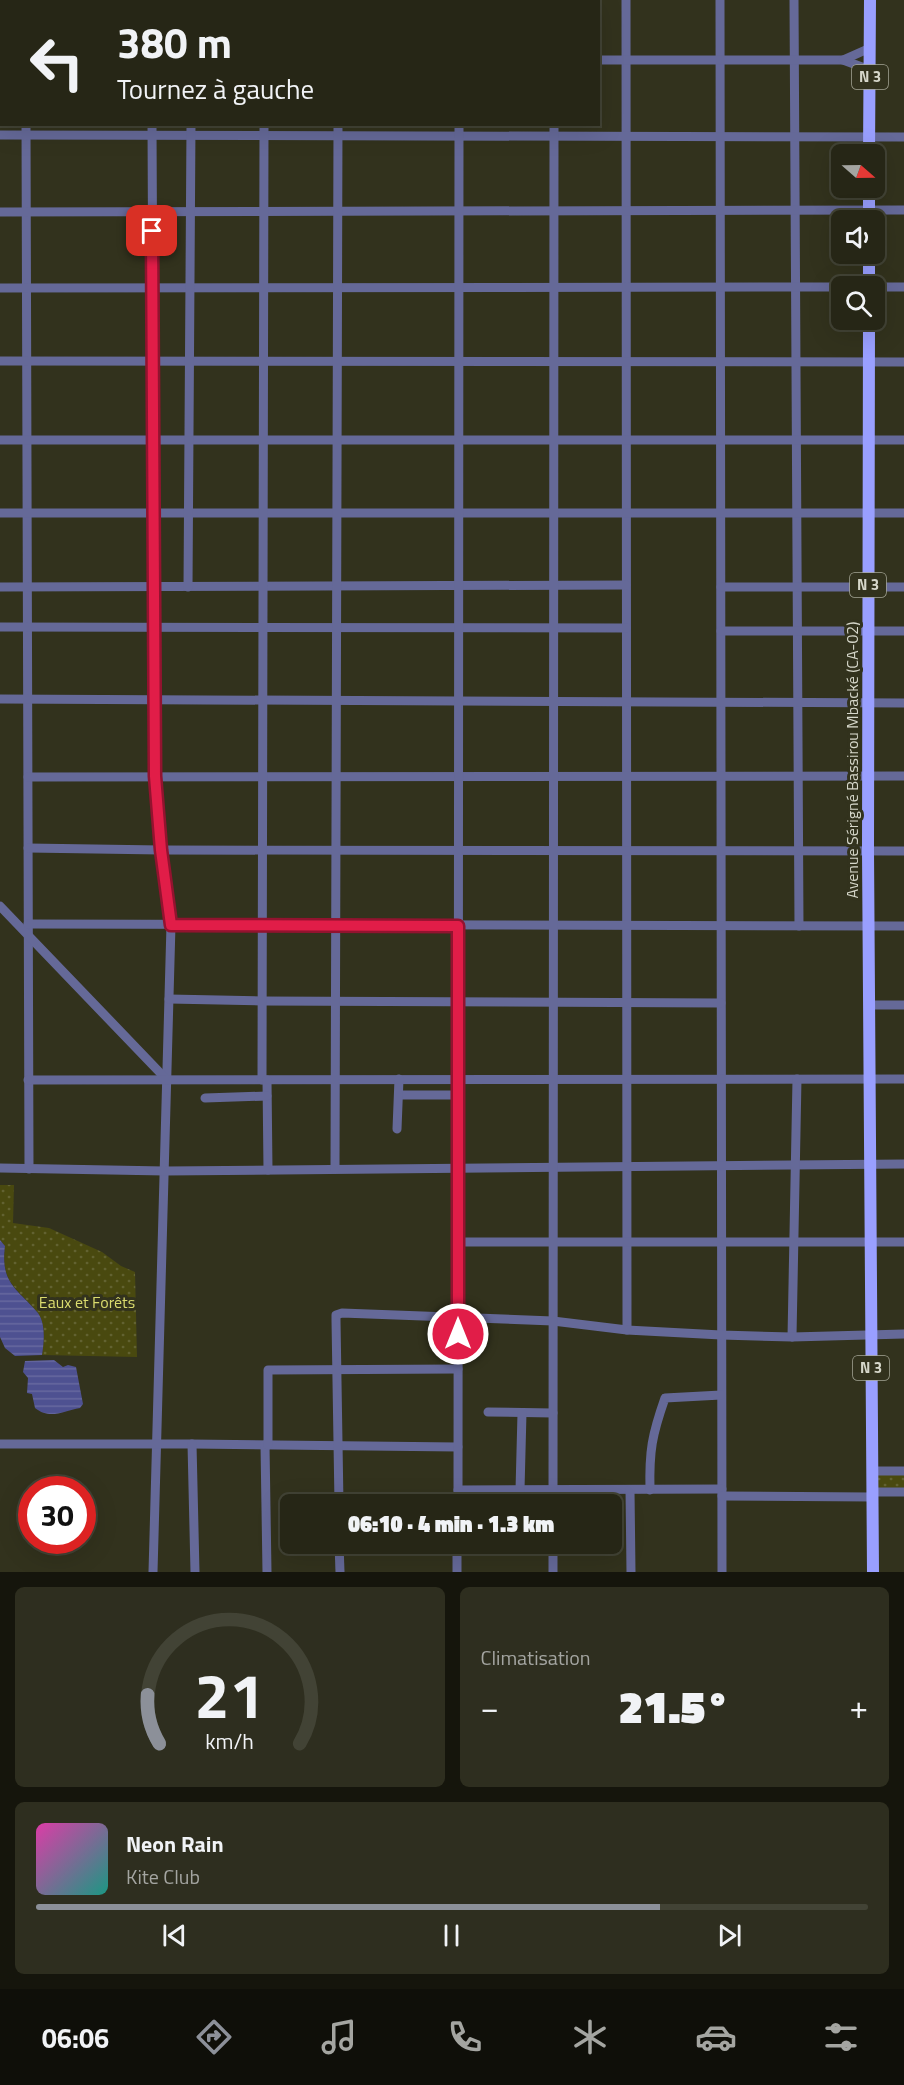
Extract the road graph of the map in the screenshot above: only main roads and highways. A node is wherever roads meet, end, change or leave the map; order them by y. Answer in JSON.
{"nodes":[{"id":1,"x":870,"y":0,"type":"edge"},
{"id":2,"x":869,"y":144,"type":"edge"},
{"id":3,"x":869,"y":330,"type":"edge"},
{"id":4,"x":873,"y":1572,"type":"edge"}],
"edges":[{"from":1,"to":2,"type":"main road","number":"N 3"},
{"from":3,"to":4,"type":"main road","name":"Avenue Sérigné Bassirou Mbacké (CA-02)","number":"N 3"}]}
